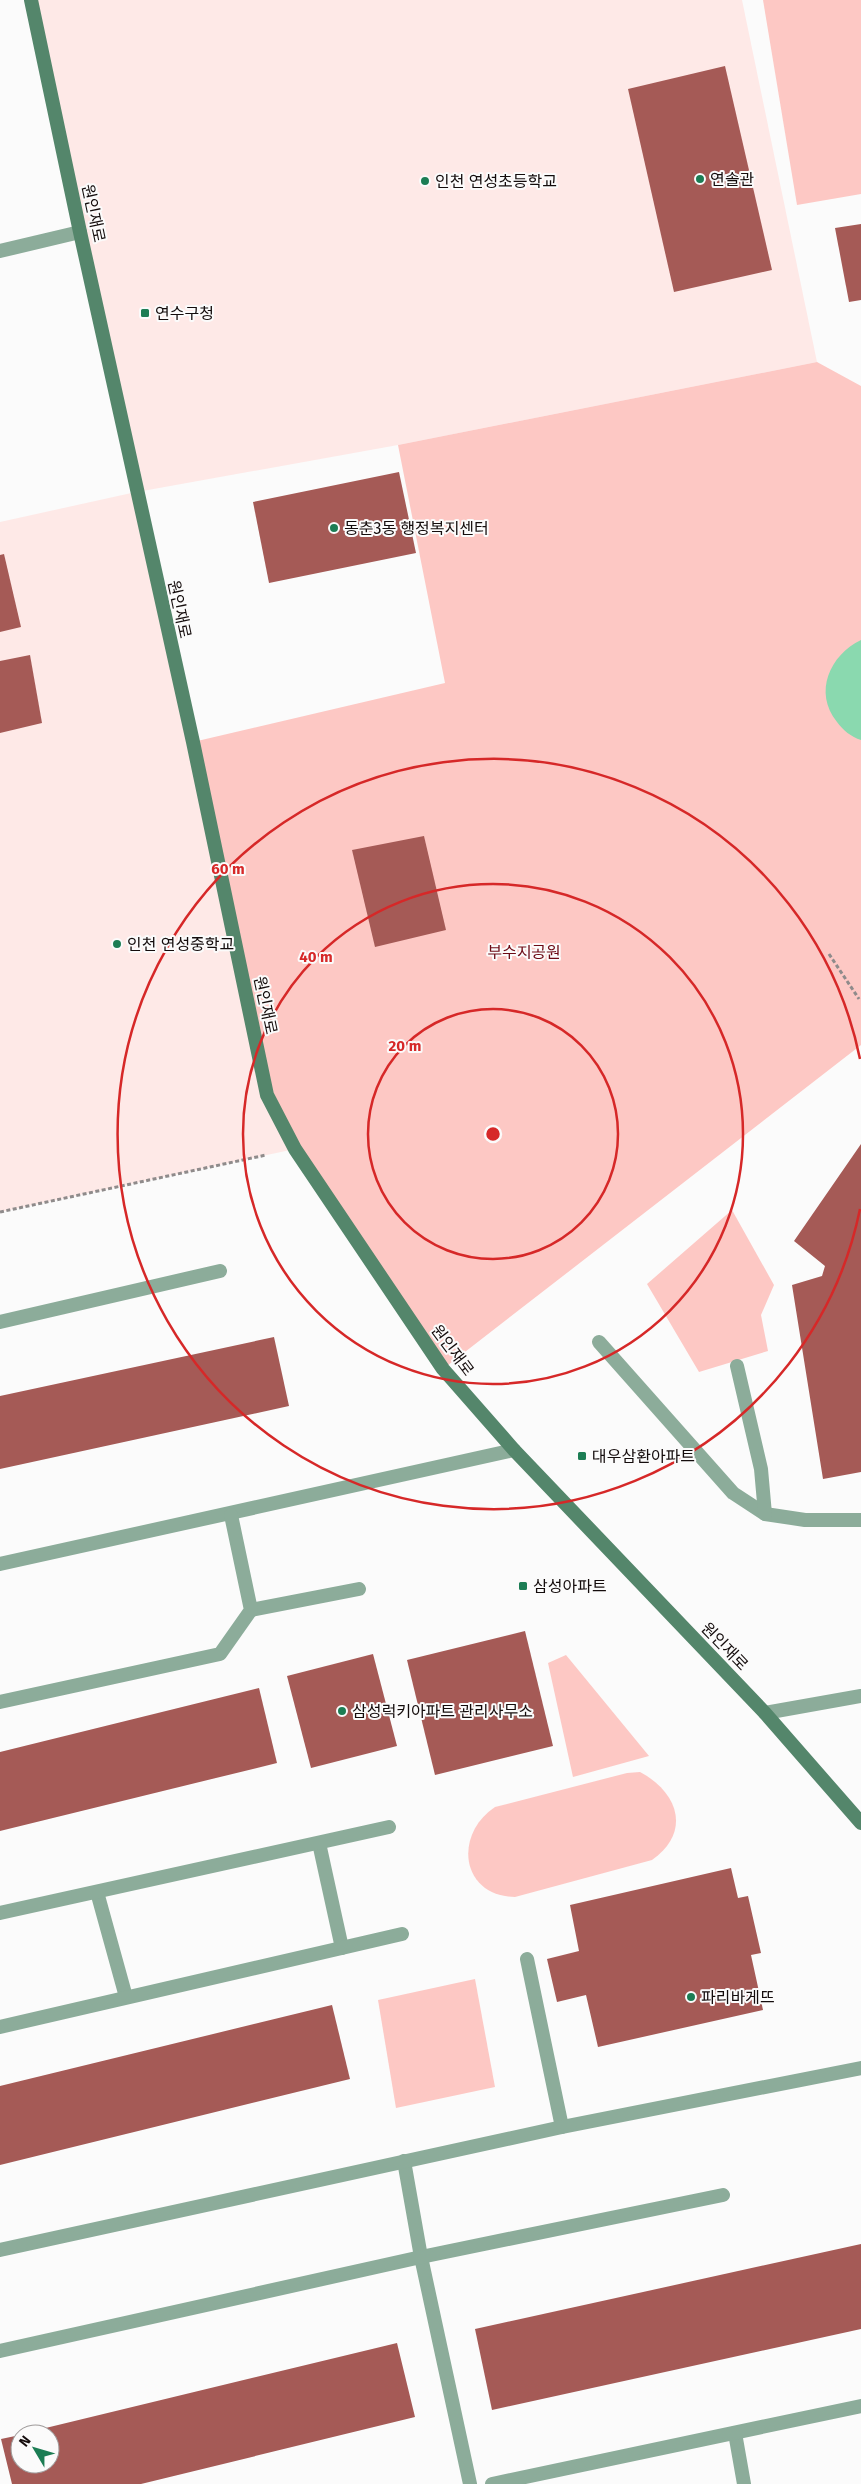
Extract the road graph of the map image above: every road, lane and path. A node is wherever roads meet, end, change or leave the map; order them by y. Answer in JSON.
{"nodes":[{"id":1,"x":31,"y":0,"type":"edge"},
{"id":2,"x":80,"y":232,"type":"junction"},
{"id":3,"x":0,"y":251,"type":"edge"},
{"id":4,"x":829,"y":954,"type":"dead end"},
{"id":5,"x":859,"y":1000,"type":"dead end"},
{"id":6,"x":295,"y":1149,"type":"junction"},
{"id":7,"x":0,"y":1212,"type":"edge"},
{"id":8,"x":220,"y":1270,"type":"dead end"},
{"id":9,"x":0,"y":1322,"type":"edge"},
{"id":10,"x":599,"y":1342,"type":"dead end"},
{"id":11,"x":737,"y":1366,"type":"dead end"},
{"id":12,"x":514,"y":1450,"type":"junction"},
{"id":13,"x":765,"y":1514,"type":"junction"},
{"id":14,"x":231,"y":1515,"type":"junction"},
{"id":15,"x":861,"y":1520,"type":"edge"},
{"id":16,"x":0,"y":1564,"type":"edge"},
{"id":17,"x":359,"y":1589,"type":"dead end"},
{"id":18,"x":251,"y":1610,"type":"junction"},
{"id":19,"x":861,"y":1696,"type":"edge"},
{"id":20,"x":0,"y":1702,"type":"edge"},
{"id":21,"x":765,"y":1713,"type":"junction"},
{"id":22,"x":861,"y":1823,"type":"edge"},
{"id":23,"x":389,"y":1827,"type":"dead end"},
{"id":24,"x":319,"y":1843,"type":"junction"},
{"id":25,"x":97,"y":1892,"type":"junction"},
{"id":26,"x":0,"y":1913,"type":"edge"},
{"id":27,"x":402,"y":1934,"type":"dead end"},
{"id":28,"x":342,"y":1948,"type":"junction"},
{"id":29,"x":527,"y":1959,"type":"dead end"},
{"id":30,"x":126,"y":1996,"type":"junction"},
{"id":31,"x":0,"y":2027,"type":"edge"},
{"id":32,"x":861,"y":2068,"type":"edge"},
{"id":33,"x":562,"y":2127,"type":"junction"},
{"id":34,"x":404,"y":2161,"type":"junction"},
{"id":35,"x":723,"y":2195,"type":"dead end"},
{"id":36,"x":0,"y":2250,"type":"edge"},
{"id":37,"x":421,"y":2257,"type":"junction"},
{"id":38,"x":0,"y":2351,"type":"edge"},
{"id":39,"x":861,"y":2406,"type":"edge"},
{"id":40,"x":735,"y":2433,"type":"junction"},
{"id":41,"x":470,"y":2484,"type":"edge"},
{"id":42,"x":492,"y":2484,"type":"edge"},
{"id":43,"x":744,"y":2484,"type":"edge"}],
"edges":[{"from":1,"to":2,"type":"main road","name":"원인재로"},
{"from":2,"to":3,"type":"lane"},
{"from":2,"to":6,"type":"main road","name":"원인재로"},
{"from":4,"to":5,"type":"path"},
{"from":6,"to":7,"type":"path"},
{"from":6,"to":12,"type":"main road","name":"원인재로"},
{"from":8,"to":9,"type":"lane"},
{"from":10,"to":13,"type":"lane"},
{"from":11,"to":13,"type":"lane"},
{"from":12,"to":14,"type":"lane"},
{"from":12,"to":21,"type":"main road","name":"원인재로"},
{"from":13,"to":15,"type":"lane"},
{"from":14,"to":16,"type":"lane"},
{"from":14,"to":18,"type":"lane"},
{"from":17,"to":18,"type":"lane"},
{"from":18,"to":20,"type":"lane"},
{"from":19,"to":21,"type":"lane"},
{"from":21,"to":22,"type":"main road","name":"원인재로"},
{"from":23,"to":24,"type":"lane"},
{"from":24,"to":25,"type":"lane"},
{"from":24,"to":28,"type":"lane"},
{"from":25,"to":26,"type":"lane"},
{"from":25,"to":30,"type":"lane"},
{"from":27,"to":28,"type":"lane"},
{"from":28,"to":30,"type":"lane"},
{"from":29,"to":33,"type":"lane"},
{"from":30,"to":31,"type":"lane"},
{"from":32,"to":33,"type":"lane"},
{"from":33,"to":34,"type":"lane"},
{"from":34,"to":36,"type":"lane"},
{"from":34,"to":37,"type":"lane"},
{"from":35,"to":37,"type":"lane"},
{"from":37,"to":38,"type":"lane"},
{"from":37,"to":41,"type":"lane"},
{"from":39,"to":40,"type":"lane"},
{"from":40,"to":42,"type":"lane"},
{"from":40,"to":43,"type":"lane"}]}
